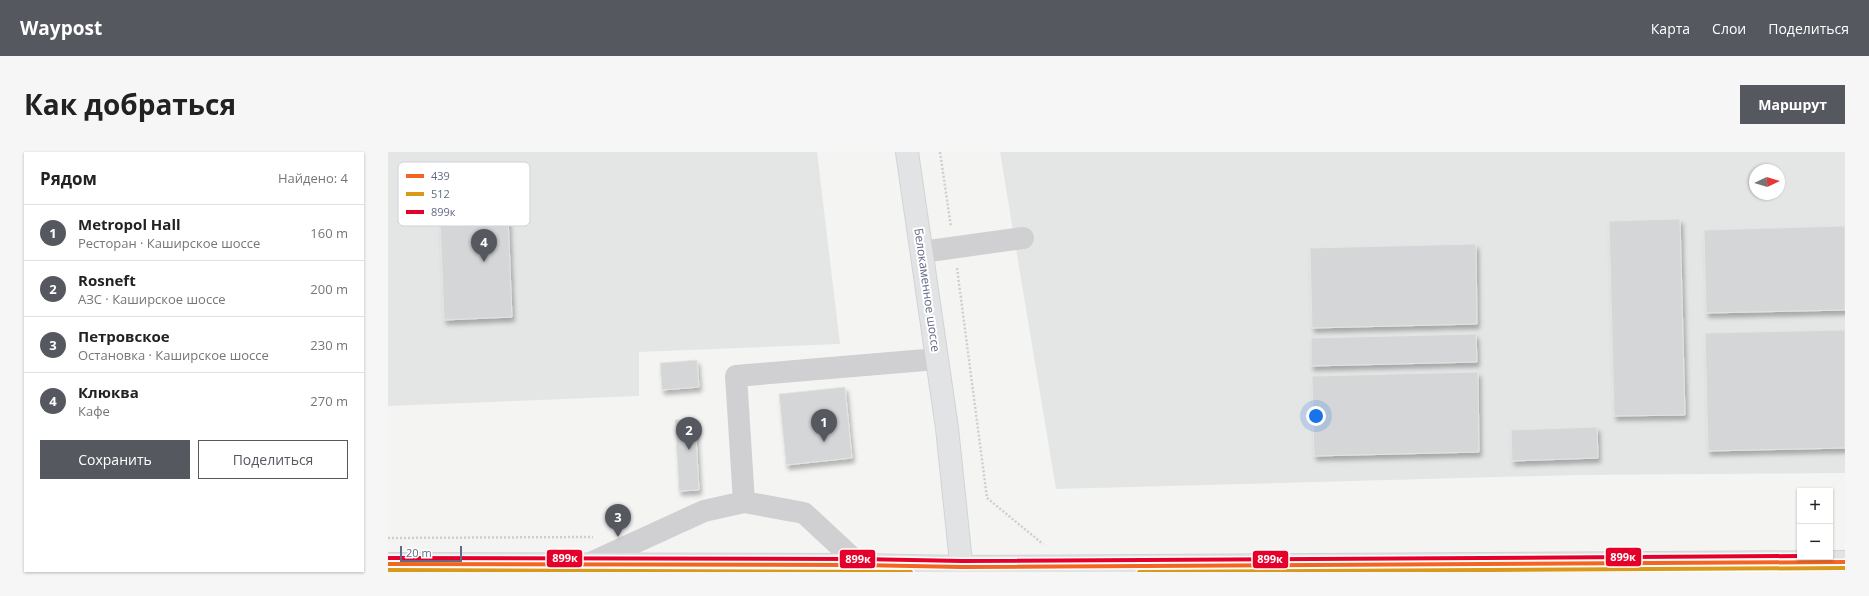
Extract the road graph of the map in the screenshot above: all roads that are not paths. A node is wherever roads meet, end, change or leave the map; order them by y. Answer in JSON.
{"nodes":[{"id":1,"x":907,"y":152,"type":"edge"},
{"id":2,"x":1023,"y":238,"type":"dead end"},
{"id":3,"x":922,"y":252,"type":"junction"},
{"id":4,"x":937,"y":359,"type":"junction"},
{"id":5,"x":744,"y":502,"type":"junction"},
{"id":6,"x":1845,"y":562,"type":"edge"},
{"id":7,"x":388,"y":564,"type":"edge"},
{"id":8,"x":586,"y":565,"type":"junction"},
{"id":9,"x":860,"y":565,"type":"junction"},
{"id":10,"x":962,"y":570,"type":"edge"}],
"edges":[{"from":1,"to":3,"type":"main road","name":"Белокаменное шоссе"},
{"from":2,"to":3,"type":"lane"},
{"from":3,"to":4,"type":"main road","name":"Белокаменное шоссе"},
{"from":4,"to":5,"type":"lane"},
{"from":4,"to":10,"type":"main road","name":"Белокаменное шоссе"},
{"from":5,"to":8,"type":"lane"},
{"from":5,"to":9,"type":"lane"},
{"from":6,"to":10,"type":"main road"},
{"from":7,"to":8,"type":"main road"},
{"from":8,"to":9,"type":"main road"},
{"from":9,"to":10,"type":"main road"}]}
